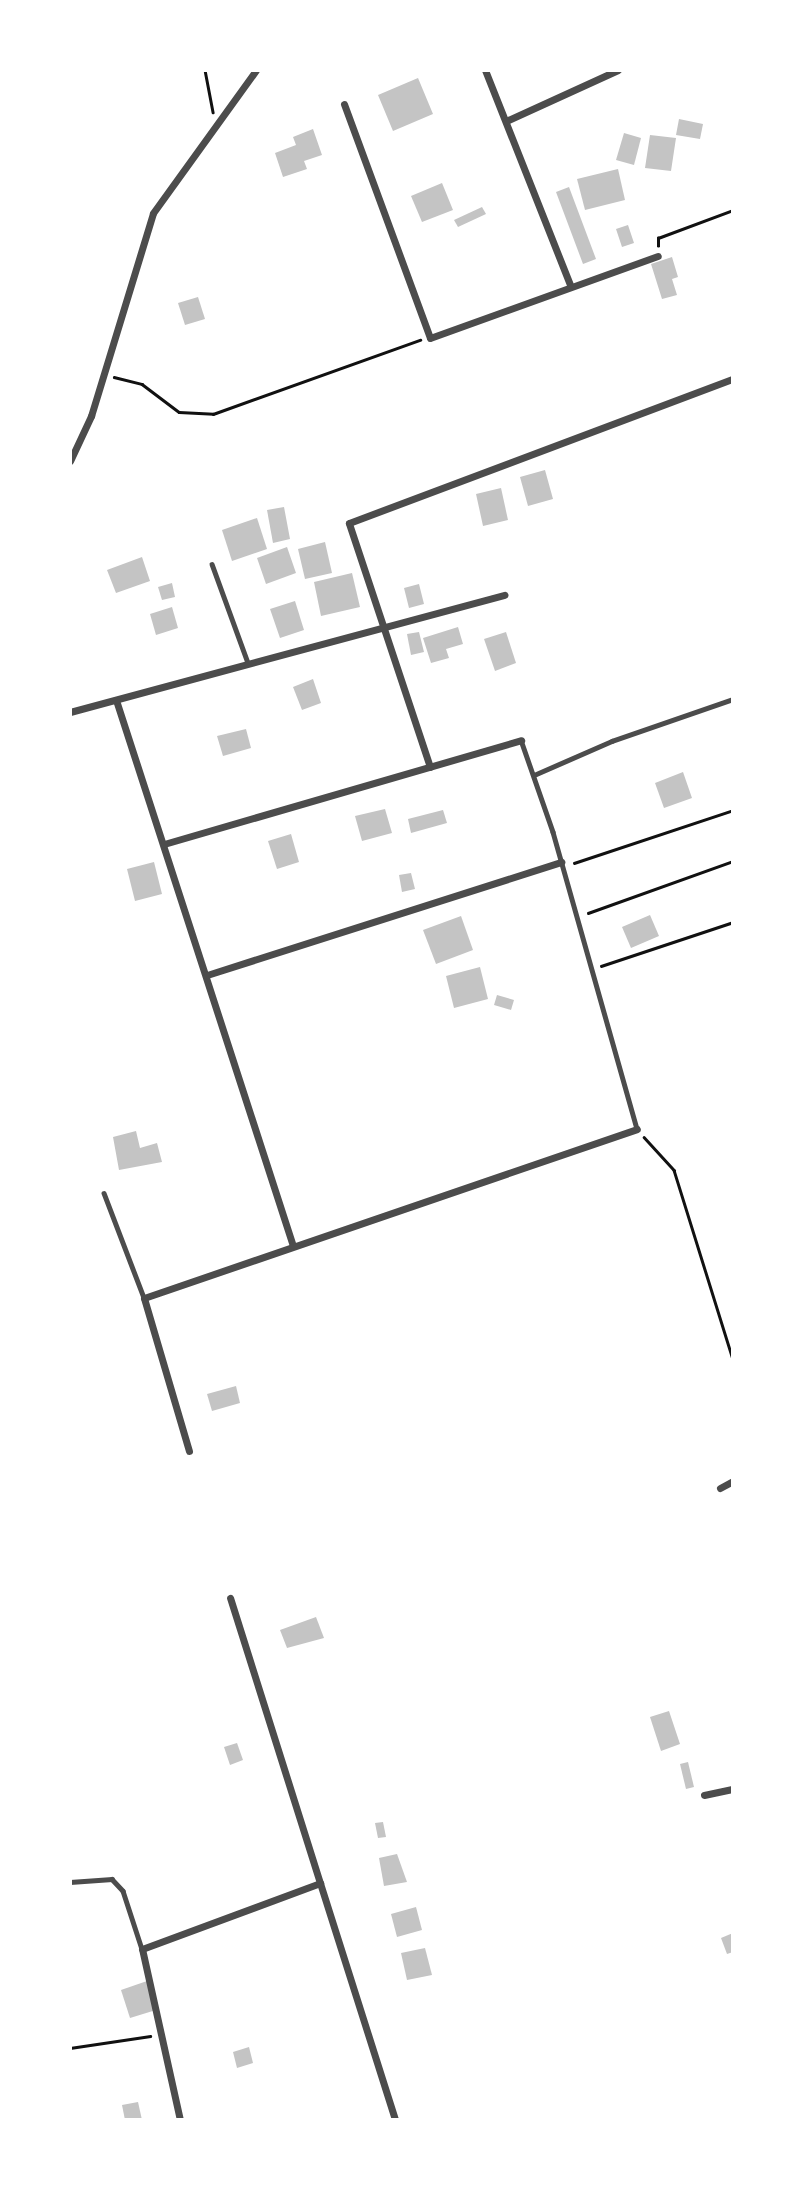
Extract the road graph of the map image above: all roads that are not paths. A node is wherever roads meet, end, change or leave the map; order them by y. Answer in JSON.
{"nodes":[{"id":1,"x":256,"y":70,"type":"edge"},
{"id":2,"x":485,"y":70,"type":"edge"},
{"id":3,"x":618,"y":70,"type":"edge"},
{"id":4,"x":344,"y":104,"type":"dead end"},
{"id":5,"x":506,"y":121,"type":"junction"},
{"id":6,"x":657,"y":256,"type":"road end"},
{"id":7,"x":571,"y":287,"type":"junction"},
{"id":8,"x":733,"y":379,"type":"edge"},
{"id":9,"x":70,"y":461,"type":"edge"},
{"id":10,"x":212,"y":564,"type":"dead end"},
{"id":11,"x":505,"y":596,"type":"dead end"},
{"id":12,"x":383,"y":628,"type":"junction"},
{"id":13,"x":248,"y":664,"type":"junction"},
{"id":14,"x":733,"y":699,"type":"edge"},
{"id":15,"x":116,"y":700,"type":"junction"},
{"id":16,"x":70,"y":712,"type":"edge"},
{"id":17,"x":521,"y":740,"type":"joint"},
{"id":18,"x":430,"y":767,"type":"junction"},
{"id":19,"x":534,"y":775,"type":"junction"},
{"id":20,"x":163,"y":844,"type":"junction"},
{"id":21,"x":562,"y":864,"type":"junction"},
{"id":22,"x":207,"y":975,"type":"junction"},
{"id":23,"x":637,"y":1129,"type":"joint"},
{"id":24,"x":104,"y":1194,"type":"dead end"},
{"id":25,"x":293,"y":1246,"type":"junction"},
{"id":26,"x":144,"y":1298,"type":"junction"},
{"id":27,"x":189,"y":1451,"type":"dead end"},
{"id":28,"x":733,"y":1481,"type":"edge"},
{"id":29,"x":720,"y":1488,"type":"dead end"},
{"id":30,"x":230,"y":1598,"type":"dead end"},
{"id":31,"x":733,"y":1789,"type":"edge"},
{"id":32,"x":704,"y":1795,"type":"dead end"},
{"id":33,"x":70,"y":1882,"type":"edge"},
{"id":34,"x":320,"y":1883,"type":"junction"},
{"id":35,"x":142,"y":1949,"type":"junction"},
{"id":36,"x":180,"y":2120,"type":"edge"},
{"id":37,"x":396,"y":2120,"type":"edge"}],
"edges":[{"from":1,"to":9,"type":"street"},
{"from":2,"to":5,"type":"street"},
{"from":3,"to":5,"type":"street"},
{"from":4,"to":7,"type":"street"},
{"from":5,"to":7,"type":"street"},
{"from":6,"to":7,"type":"street"},
{"from":8,"to":12,"type":"street"},
{"from":10,"to":13,"type":"lane"},
{"from":11,"to":12,"type":"street"},
{"from":12,"to":13,"type":"street"},
{"from":12,"to":18,"type":"street"},
{"from":13,"to":15,"type":"street"},
{"from":14,"to":19,"type":"lane"},
{"from":15,"to":16,"type":"street"},
{"from":15,"to":20,"type":"street"},
{"from":17,"to":18,"type":"street"},
{"from":17,"to":19,"type":"lane"},
{"from":18,"to":20,"type":"street"},
{"from":19,"to":21,"type":"lane"},
{"from":20,"to":22,"type":"street"},
{"from":21,"to":22,"type":"street"},
{"from":21,"to":23,"type":"lane"},
{"from":22,"to":25,"type":"street"},
{"from":23,"to":25,"type":"street"},
{"from":24,"to":26,"type":"lane"},
{"from":25,"to":26,"type":"street"},
{"from":26,"to":27,"type":"street"},
{"from":28,"to":29,"type":"street"},
{"from":30,"to":34,"type":"street"},
{"from":31,"to":32,"type":"street"},
{"from":33,"to":35,"type":"lane"},
{"from":34,"to":35,"type":"street"},
{"from":34,"to":37,"type":"street"},
{"from":35,"to":36,"type":"street"}]}
